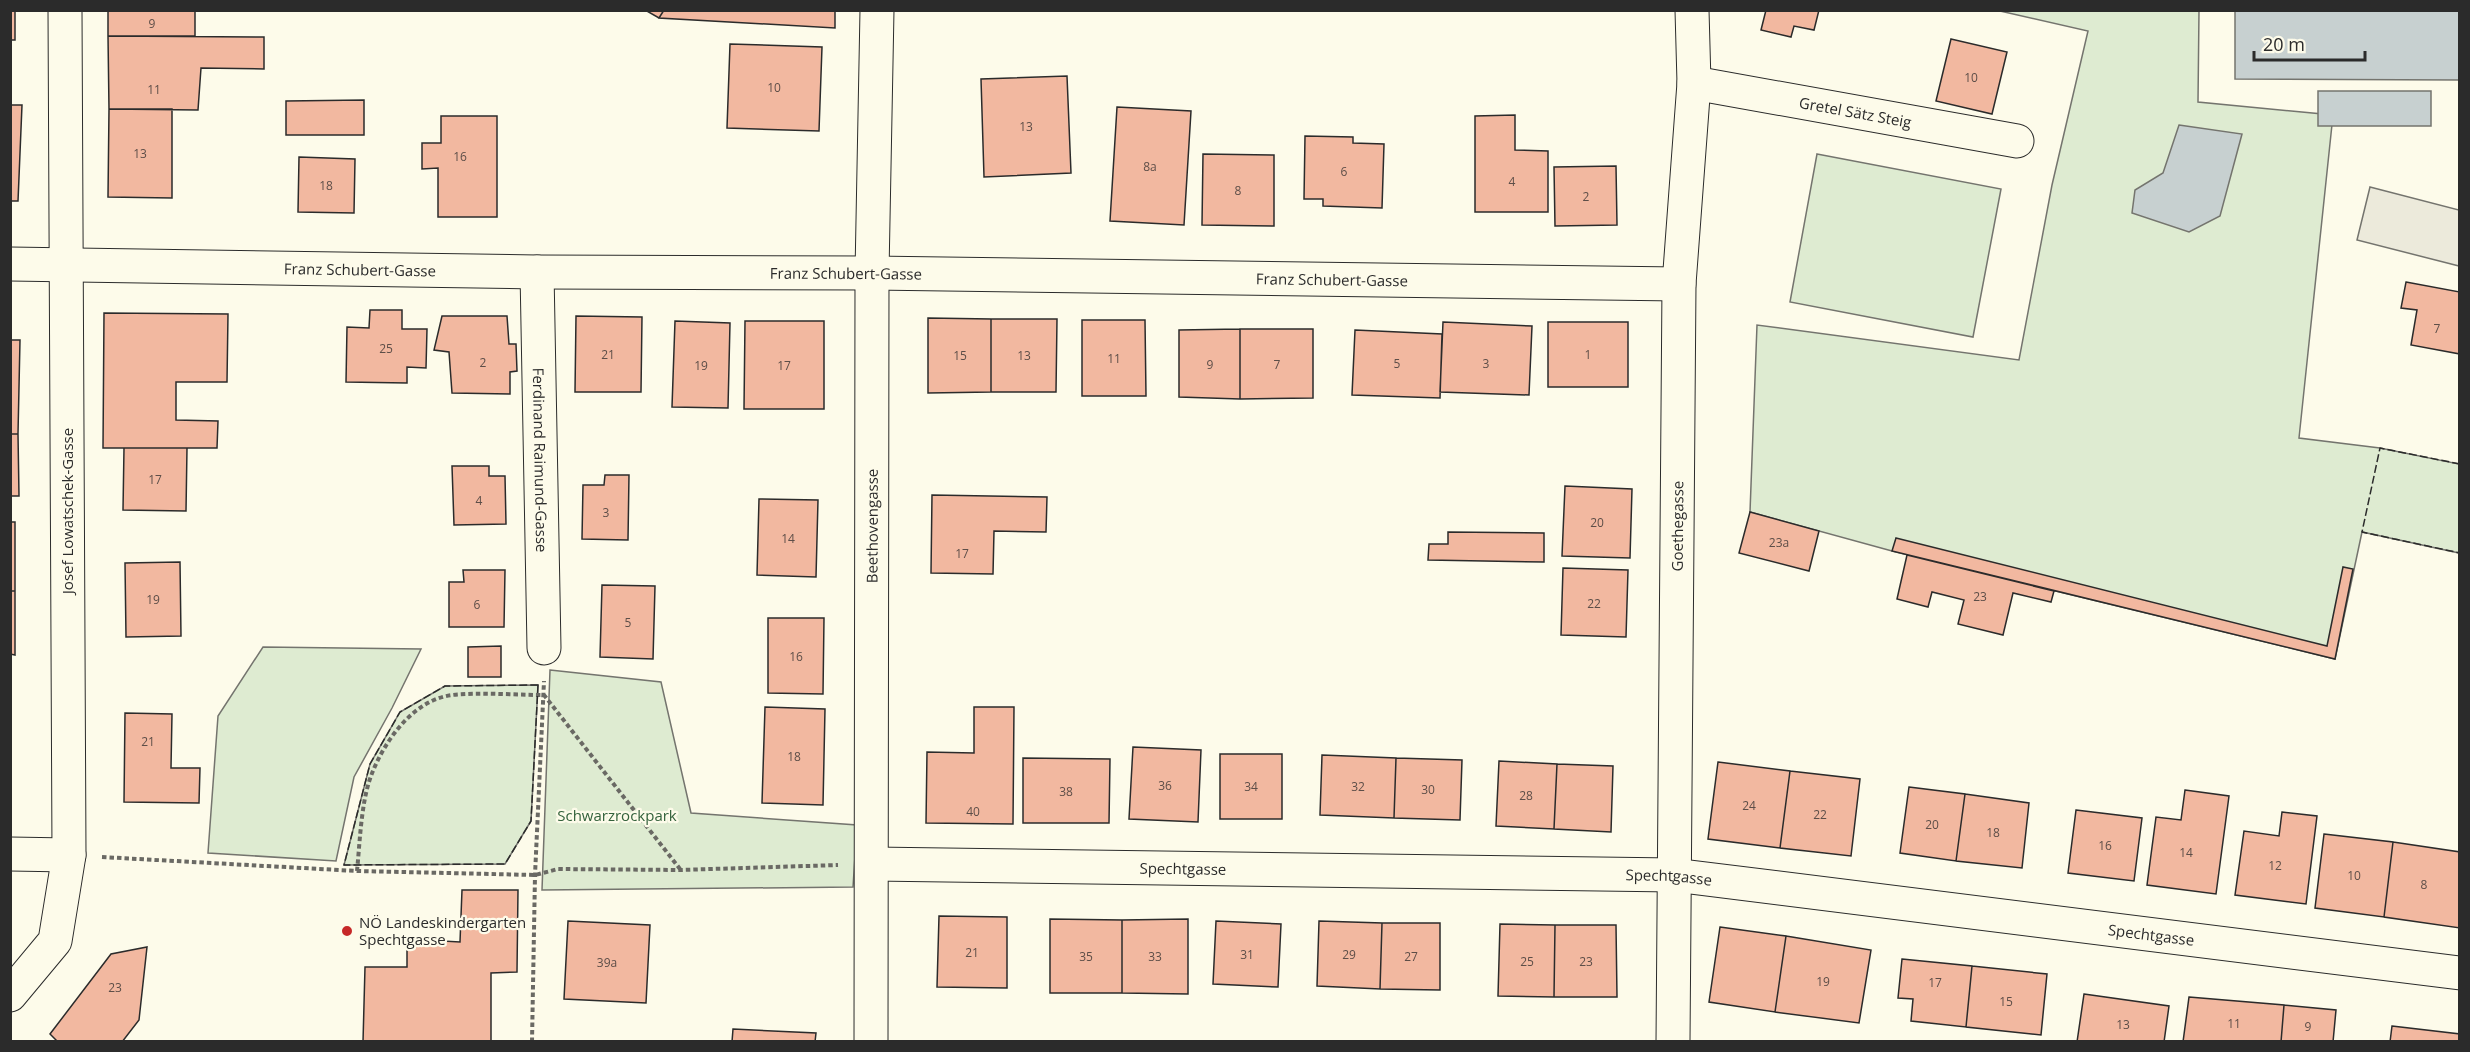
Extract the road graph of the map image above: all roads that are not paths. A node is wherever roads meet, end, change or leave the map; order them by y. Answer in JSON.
{"nodes":[{"id":1,"x":65,"y":10,"type":"edge"},
{"id":2,"x":877,"y":10,"type":"edge"},
{"id":3,"x":1692,"y":10,"type":"edge"},
{"id":4,"x":1694,"y":83,"type":"junction"},
{"id":5,"x":2017,"y":141,"type":"dead end"},
{"id":6,"x":10,"y":264,"type":"edge"},
{"id":7,"x":66,"y":264,"type":"junction"},
{"id":8,"x":537,"y":272,"type":"junction"},
{"id":9,"x":872,"y":273,"type":"junction"},
{"id":10,"x":1679,"y":284,"type":"junction"},
{"id":11,"x":544,"y":648,"type":"road end"},
{"id":12,"x":10,"y":854,"type":"edge"},
{"id":13,"x":69,"y":855,"type":"junction"},
{"id":14,"x":873,"y":864,"type":"junction"},
{"id":15,"x":1674,"y":875,"type":"junction"},
{"id":16,"x":2460,"y":973,"type":"edge"},
{"id":17,"x":10,"y":995,"type":"edge"},
{"id":18,"x":871,"y":1041,"type":"edge"},
{"id":19,"x":1673,"y":1041,"type":"edge"}],
"edges":[{"from":1,"to":7,"type":"street","name":"Josef Lowatschek-Gasse"},
{"from":2,"to":9,"type":"street","name":"Beethovengasse"},
{"from":3,"to":4,"type":"street","name":"Goethegasse"},
{"from":4,"to":5,"type":"street","name":"Gretel Sätz Steig"},
{"from":4,"to":10,"type":"street","name":"Goethegasse"},
{"from":6,"to":7,"type":"street","name":"Franz Schubert-Gasse"},
{"from":7,"to":8,"type":"street","name":"Franz Schubert-Gasse"},
{"from":7,"to":13,"type":"street","name":"Josef Lowatschek-Gasse"},
{"from":8,"to":9,"type":"street","name":"Franz Schubert-Gasse"},
{"from":8,"to":11,"type":"street","name":"Ferdinand Raimund-Gasse"},
{"from":9,"to":10,"type":"street","name":"Franz Schubert-Gasse"},
{"from":9,"to":14,"type":"street","name":"Beethovengasse"},
{"from":10,"to":15,"type":"street","name":"Goethegasse"},
{"from":12,"to":13,"type":"street"},
{"from":13,"to":17,"type":"street","name":"Josef Lowatschek-Gasse"},
{"from":14,"to":15,"type":"street","name":"Spechtgasse"},
{"from":14,"to":18,"type":"street","name":"Beethovengasse"},
{"from":15,"to":16,"type":"street","name":"Spechtgasse"},
{"from":15,"to":19,"type":"street","name":"Goethegasse"}]}
